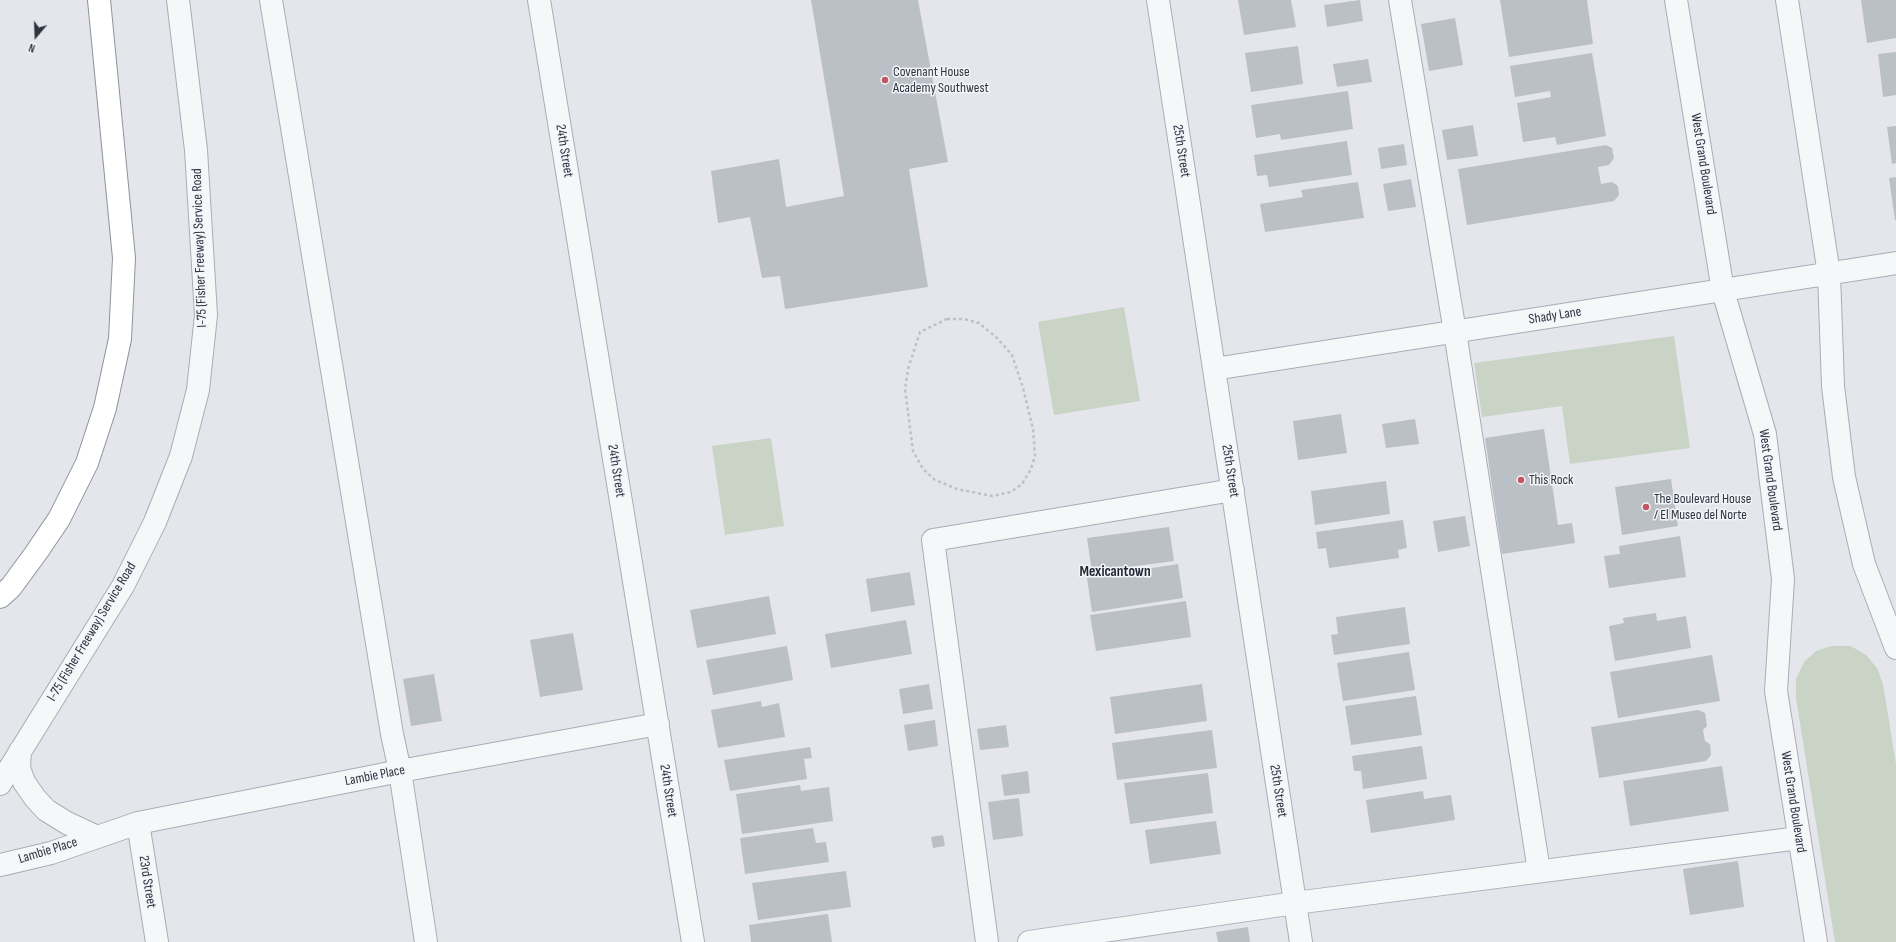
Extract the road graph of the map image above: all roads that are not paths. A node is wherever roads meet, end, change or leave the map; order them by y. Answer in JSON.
{"nodes":[{"id":1,"x":98,"y":0,"type":"edge"},
{"id":2,"x":178,"y":0,"type":"edge"},
{"id":3,"x":271,"y":0,"type":"edge"},
{"id":4,"x":539,"y":0,"type":"edge"},
{"id":5,"x":1158,"y":0,"type":"edge"},
{"id":6,"x":1400,"y":0,"type":"edge"},
{"id":7,"x":1676,"y":0,"type":"edge"},
{"id":8,"x":1787,"y":0,"type":"edge"},
{"id":9,"x":1896,"y":263,"type":"edge"},
{"id":10,"x":1829,"y":274,"type":"junction"},
{"id":11,"x":1724,"y":291,"type":"junction"},
{"id":12,"x":1455,"y":332,"type":"junction"},
{"id":13,"x":1214,"y":369,"type":"junction"},
{"id":14,"x":1232,"y":490,"type":"junction"},
{"id":15,"x":0,"y":597,"type":"edge"},
{"id":16,"x":1896,"y":648,"type":"edge"},
{"id":17,"x":658,"y":724,"type":"junction"},
{"id":18,"x":20,"y":751,"type":"junction"},
{"id":19,"x":400,"y":771,"type":"junction"},
{"id":20,"x":0,"y":784,"type":"edge"},
{"id":21,"x":138,"y":823,"type":"junction"},
{"id":22,"x":95,"y":836,"type":"junction"},
{"id":23,"x":1799,"y":838,"type":"junction"},
{"id":24,"x":0,"y":865,"type":"edge"},
{"id":25,"x":1539,"y":872,"type":"junction"},
{"id":26,"x":1295,"y":903,"type":"junction"},
{"id":27,"x":157,"y":942,"type":"edge"},
{"id":28,"x":426,"y":942,"type":"edge"},
{"id":29,"x":693,"y":942,"type":"edge"},
{"id":30,"x":987,"y":942,"type":"edge"},
{"id":31,"x":1029,"y":942,"type":"edge"},
{"id":32,"x":1301,"y":942,"type":"edge"},
{"id":33,"x":1816,"y":942,"type":"edge"}],
"edges":[{"from":1,"to":15,"type":"highway"},
{"from":2,"to":18,"type":"street","name":"I-75 (Fisher Freeway) Service Road"},
{"from":3,"to":19,"type":"street"},
{"from":4,"to":17,"type":"street","name":"24th Street"},
{"from":5,"to":13,"type":"street","name":"25th Street"},
{"from":6,"to":12,"type":"street"},
{"from":7,"to":11,"type":"street","name":"West Grand Boulevard"},
{"from":8,"to":10,"type":"street"},
{"from":9,"to":10,"type":"street","name":"Shady Lane"},
{"from":10,"to":11,"type":"street","name":"Shady Lane"},
{"from":10,"to":16,"type":"street"},
{"from":11,"to":12,"type":"street","name":"Shady Lane"},
{"from":11,"to":23,"type":"street","name":"West Grand Boulevard"},
{"from":12,"to":13,"type":"street","name":"Shady Lane"},
{"from":12,"to":25,"type":"street"},
{"from":13,"to":14,"type":"street","name":"25th Street"},
{"from":14,"to":26,"type":"street","name":"25th Street"},
{"from":14,"to":30,"type":"street"},
{"from":17,"to":19,"type":"street","name":"Lambie Place"},
{"from":17,"to":29,"type":"street","name":"24th Street"},
{"from":18,"to":20,"type":"street","name":"I-75 (Fisher Freeway) Service Road"},
{"from":18,"to":22,"type":"street","name":"Lambie Place"},
{"from":19,"to":21,"type":"street","name":"Lambie Place"},
{"from":19,"to":28,"type":"street"},
{"from":21,"to":22,"type":"street","name":"Lambie Place"},
{"from":21,"to":27,"type":"street","name":"23rd Street"},
{"from":22,"to":24,"type":"street","name":"Lambie Place"},
{"from":23,"to":25,"type":"street"},
{"from":23,"to":33,"type":"street","name":"West Grand Boulevard"},
{"from":25,"to":26,"type":"street"},
{"from":26,"to":31,"type":"street"},
{"from":26,"to":32,"type":"street","name":"25th Street"}]}
